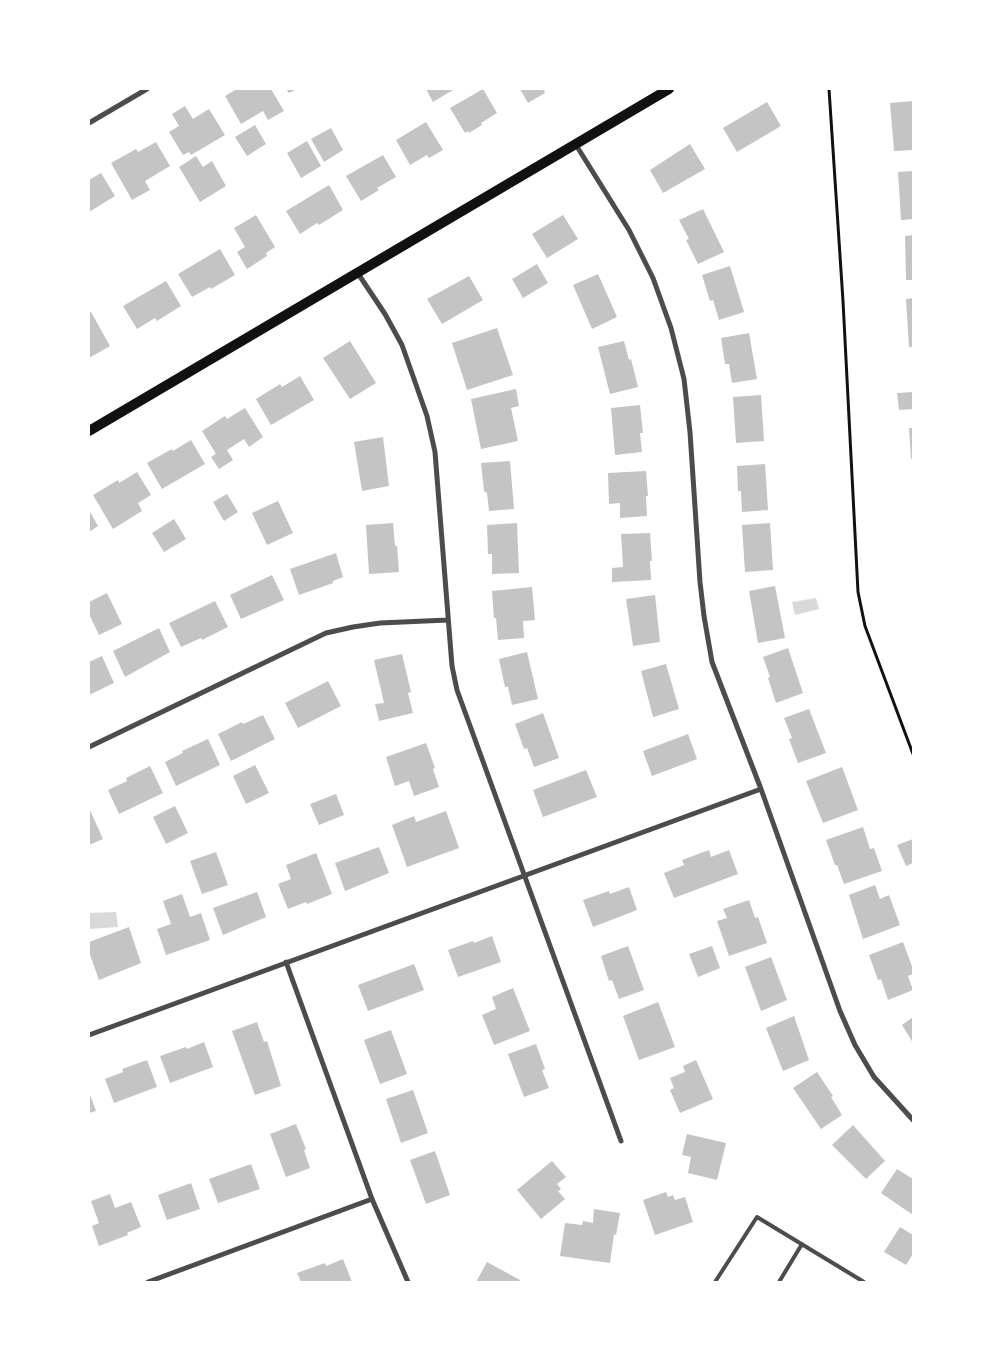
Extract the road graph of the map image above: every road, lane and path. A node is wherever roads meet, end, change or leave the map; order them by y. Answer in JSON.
{"nodes":[{"id":1,"x":147,"y":89,"type":"edge"},
{"id":2,"x":670,"y":89,"type":"edge"},
{"id":3,"x":829,"y":89,"type":"edge"},
{"id":4,"x":89,"y":123,"type":"edge"},
{"id":5,"x":576,"y":145,"type":"junction"},
{"id":6,"x":357,"y":272,"type":"junction"},
{"id":7,"x":89,"y":431,"type":"edge"},
{"id":8,"x":448,"y":620,"type":"junction"},
{"id":9,"x":89,"y":747,"type":"edge"},
{"id":10,"x":913,"y":754,"type":"edge"},
{"id":11,"x":760,"y":789,"type":"junction"},
{"id":12,"x":524,"y":875,"type":"junction"},
{"id":13,"x":286,"y":962,"type":"junction"},
{"id":14,"x":89,"y":1035,"type":"edge"},
{"id":15,"x":913,"y":1120,"type":"edge"},
{"id":16,"x":621,"y":1141,"type":"dead end"},
{"id":17,"x":372,"y":1200,"type":"junction"},
{"id":18,"x":802,"y":1244,"type":"junction"},
{"id":19,"x":148,"y":1282,"type":"edge"},
{"id":20,"x":408,"y":1282,"type":"edge"},
{"id":21,"x":715,"y":1282,"type":"edge"},
{"id":22,"x":779,"y":1282,"type":"edge"},
{"id":23,"x":864,"y":1282,"type":"edge"}],
"edges":[{"from":1,"to":4,"type":"street"},
{"from":2,"to":5,"type":"main road"},
{"from":3,"to":10,"type":"path"},
{"from":5,"to":6,"type":"main road"},
{"from":5,"to":11,"type":"street"},
{"from":6,"to":7,"type":"main road"},
{"from":6,"to":8,"type":"street"},
{"from":8,"to":9,"type":"street"},
{"from":8,"to":12,"type":"street"},
{"from":11,"to":12,"type":"street"},
{"from":11,"to":15,"type":"street"},
{"from":12,"to":13,"type":"street"},
{"from":12,"to":16,"type":"street"},
{"from":13,"to":14,"type":"street"},
{"from":13,"to":17,"type":"street"},
{"from":17,"to":19,"type":"street"},
{"from":17,"to":20,"type":"street"},
{"from":18,"to":21,"type":"lane"},
{"from":18,"to":22,"type":"lane"},
{"from":18,"to":23,"type":"lane"}]}
